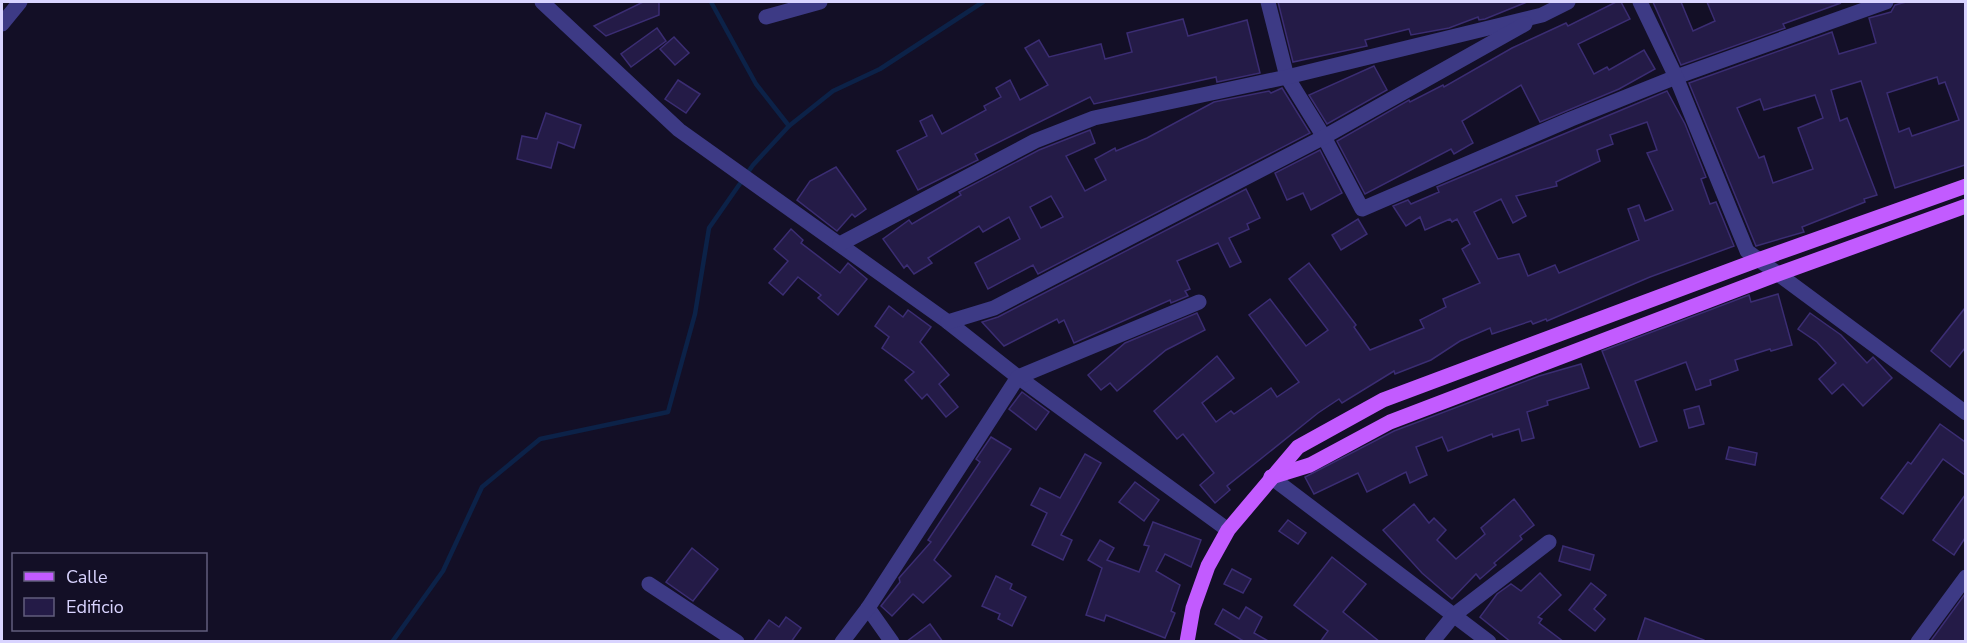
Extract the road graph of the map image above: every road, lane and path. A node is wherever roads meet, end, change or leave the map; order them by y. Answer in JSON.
{"nodes":[{"id":1,"x":20,"y":2,"type":"edge"},
{"id":2,"x":544,"y":2,"type":"edge"},
{"id":3,"x":820,"y":2,"type":"edge"},
{"id":4,"x":1268,"y":2,"type":"edge"},
{"id":5,"x":1568,"y":2,"type":"edge"},
{"id":6,"x":1640,"y":2,"type":"edge"},
{"id":7,"x":1886,"y":2,"type":"edge"},
{"id":8,"x":1542,"y":15,"type":"junction"},
{"id":9,"x":766,"y":17,"type":"dead end"},
{"id":10,"x":2,"y":24,"type":"edge"},
{"id":11,"x":1287,"y":77,"type":"junction"},
{"id":12,"x":1676,"y":77,"type":"junction"},
{"id":13,"x":1324,"y":137,"type":"junction"},
{"id":14,"x":1965,"y":186,"type":"edge"},
{"id":15,"x":1965,"y":206,"type":"edge"},
{"id":16,"x":840,"y":244,"type":"junction"},
{"id":17,"x":1758,"y":260,"type":"junction"},
{"id":18,"x":1778,"y":274,"type":"junction"},
{"id":19,"x":1199,"y":302,"type":"dead end"},
{"id":20,"x":948,"y":322,"type":"junction"},
{"id":21,"x":1533,"y":344,"type":"junction"},
{"id":22,"x":1540,"y":363,"type":"junction"},
{"id":23,"x":1018,"y":377,"type":"junction"},
{"id":24,"x":1965,"y":413,"type":"edge"},
{"id":25,"x":1271,"y":477,"type":"junction"},
{"id":26,"x":1228,"y":530,"type":"junction"},
{"id":27,"x":1549,"y":542,"type":"dead end"},
{"id":28,"x":1965,"y":577,"type":"edge"},
{"id":29,"x":649,"y":584,"type":"dead end"},
{"id":30,"x":868,"y":608,"type":"junction"},
{"id":31,"x":1454,"y":615,"type":"junction"},
{"id":32,"x":737,"y":642,"type":"edge"},
{"id":33,"x":842,"y":642,"type":"edge"},
{"id":34,"x":892,"y":642,"type":"edge"},
{"id":35,"x":1187,"y":642,"type":"edge"},
{"id":36,"x":1432,"y":642,"type":"edge"},
{"id":37,"x":1489,"y":642,"type":"edge"},
{"id":38,"x":1918,"y":642,"type":"edge"}],
"edges":[{"from":1,"to":10,"type":"street"},
{"from":2,"to":16,"type":"street"},
{"from":3,"to":9,"type":"street"},
{"from":4,"to":11,"type":"street"},
{"from":5,"to":8,"type":"street"},
{"from":6,"to":12,"type":"street"},
{"from":7,"to":12,"type":"street"},
{"from":8,"to":11,"type":"street"},
{"from":8,"to":13,"type":"street"},
{"from":11,"to":13,"type":"street"},
{"from":11,"to":16,"type":"street"},
{"from":12,"to":13,"type":"street"},
{"from":12,"to":17,"type":"street"},
{"from":13,"to":20,"type":"street"},
{"from":14,"to":17,"type":"main road"},
{"from":15,"to":18,"type":"main road"},
{"from":16,"to":20,"type":"street"},
{"from":17,"to":18,"type":"street"},
{"from":17,"to":21,"type":"main road"},
{"from":18,"to":22,"type":"main road"},
{"from":18,"to":24,"type":"street"},
{"from":19,"to":23,"type":"street"},
{"from":20,"to":23,"type":"street"},
{"from":21,"to":22,"type":"main road"},
{"from":21,"to":25,"type":"main road"},
{"from":22,"to":25,"type":"main road"},
{"from":23,"to":26,"type":"street"},
{"from":23,"to":30,"type":"street"},
{"from":25,"to":26,"type":"main road"},
{"from":25,"to":31,"type":"street"},
{"from":26,"to":35,"type":"main road"},
{"from":27,"to":31,"type":"street"},
{"from":28,"to":38,"type":"street"},
{"from":29,"to":32,"type":"street"},
{"from":30,"to":33,"type":"street"},
{"from":30,"to":34,"type":"street"},
{"from":31,"to":36,"type":"street"},
{"from":31,"to":37,"type":"street"}]}
